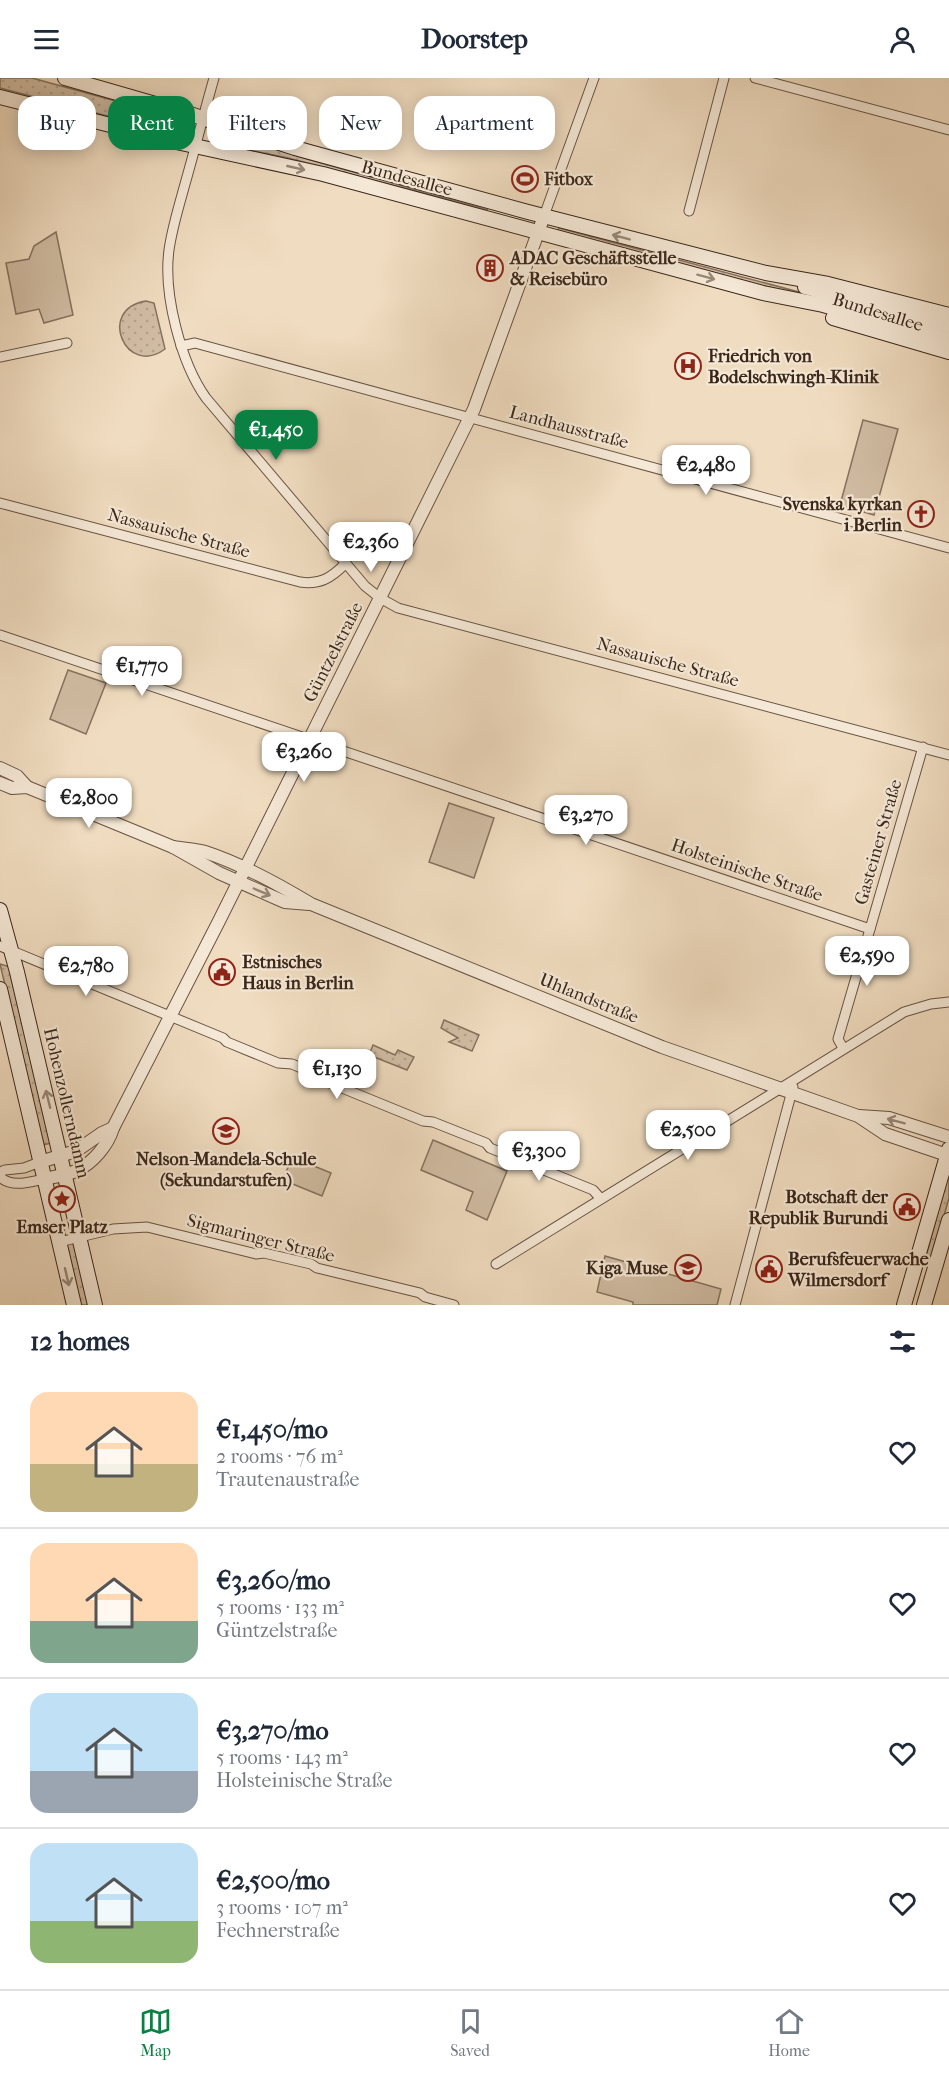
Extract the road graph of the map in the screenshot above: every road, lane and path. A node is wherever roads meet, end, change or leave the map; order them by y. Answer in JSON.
{"nodes":[{"id":1,"x":65,"y":78,"type":"edge"},
{"id":2,"x":214,"y":78,"type":"edge"},
{"id":3,"x":594,"y":78,"type":"edge"},
{"id":4,"x":724,"y":78,"type":"edge"},
{"id":5,"x":755,"y":78,"type":"edge"},
{"id":6,"x":0,"y":97,"type":"edge"},
{"id":7,"x":203,"y":118,"type":"junction"},
{"id":8,"x":108,"y":124,"type":"edge"},
{"id":9,"x":949,"y":130,"type":"edge"},
{"id":10,"x":195,"y":146,"type":"joint"},
{"id":11,"x":194,"y":150,"type":"edge"},
{"id":12,"x":495,"y":203,"type":"junction"},
{"id":13,"x":688,"y":211,"type":"dead end"},
{"id":14,"x":544,"y":216,"type":"junction"},
{"id":15,"x":490,"y":219,"type":"junction"},
{"id":16,"x":538,"y":233,"type":"junction"},
{"id":17,"x":766,"y":273,"type":"junction"},
{"id":18,"x":763,"y":293,"type":"junction"},
{"id":19,"x":949,"y":315,"type":"edge"},
{"id":20,"x":949,"y":326,"type":"edge"},
{"id":21,"x":949,"y":340,"type":"edge"},
{"id":22,"x":67,"y":343,"type":"dead end"},
{"id":23,"x":181,"y":346,"type":"junction"},
{"id":24,"x":949,"y":352,"type":"edge"},
{"id":25,"x":0,"y":357,"type":"edge"},
{"id":26,"x":470,"y":417,"type":"junction"},
{"id":27,"x":0,"y":503,"type":"edge"},
{"id":28,"x":949,"y":548,"type":"edge"},
{"id":29,"x":345,"y":564,"type":"junction"},
{"id":30,"x":380,"y":598,"type":"junction"},
{"id":31,"x":0,"y":635,"type":"edge"},
{"id":32,"x":309,"y":739,"type":"junction"},
{"id":33,"x":923,"y":747,"type":"junction"},
{"id":34,"x":949,"y":754,"type":"edge"},
{"id":35,"x":0,"y":768,"type":"edge"},
{"id":36,"x":0,"y":783,"type":"edge"},
{"id":37,"x":27,"y":787,"type":"junction"},
{"id":38,"x":173,"y":847,"type":"junction"},
{"id":39,"x":245,"y":868,"type":"junction"},
{"id":40,"x":238,"y":882,"type":"junction"},
{"id":41,"x":311,"y":904,"type":"junction"},
{"id":42,"x":0,"y":910,"type":"edge"},
{"id":43,"x":870,"y":929,"type":"junction"},
{"id":44,"x":6,"y":949,"type":"edge"},
{"id":45,"x":0,"y":989,"type":"edge"},
{"id":46,"x":949,"y":1002,"type":"edge"},
{"id":47,"x":171,"y":1017,"type":"junction"},
{"id":48,"x":843,"y":1048,"type":"junction"},
{"id":49,"x":785,"y":1090,"type":"junction"},
{"id":50,"x":858,"y":1116,"type":"junction"},
{"id":51,"x":113,"y":1128,"type":"junction"},
{"id":52,"x":949,"y":1137,"type":"edge"},
{"id":53,"x":948,"y":1153,"type":"edge"},
{"id":54,"x":62,"y":1156,"type":"junction"},
{"id":55,"x":40,"y":1162,"type":"junction"},
{"id":56,"x":65,"y":1174,"type":"junction"},
{"id":57,"x":0,"y":1175,"type":"edge"},
{"id":58,"x":44,"y":1179,"type":"junction"},
{"id":59,"x":601,"y":1199,"type":"junction"},
{"id":60,"x":949,"y":1220,"type":"edge"},
{"id":61,"x":80,"y":1237,"type":"junction"},
{"id":62,"x":59,"y":1242,"type":"junction"},
{"id":63,"x":496,"y":1264,"type":"dead end"},
{"id":64,"x":448,"y":1304,"type":"edge"},
{"id":65,"x":74,"y":1305,"type":"edge"},
{"id":66,"x":95,"y":1305,"type":"edge"},
{"id":67,"x":735,"y":1305,"type":"edge"},
{"id":68,"x":904,"y":1305,"type":"edge"},
{"id":69,"x":924,"y":1305,"type":"edge"}],
"edges":[{"from":1,"to":7,"type":"main road","name":"Bundesallee"},
{"from":2,"to":7,"type":"street","name":"Nassauische Straße"},
{"from":3,"to":14,"type":"street","name":"Güntzelstraße"},
{"from":4,"to":13,"type":"street"},
{"from":5,"to":9,"type":"street"},
{"from":6,"to":8,"type":"main road","name":"Bundesallee"},
{"from":7,"to":10,"type":"street","name":"Nassauische Straße"},
{"from":7,"to":12,"type":"main road","name":"Bundesallee"},
{"from":10,"to":15,"type":"main road","name":"Bundesallee","one_way":true},
{"from":11,"to":23,"type":"street","name":"Nassauische Straße"},
{"from":12,"to":14,"type":"main road","name":"Bundesallee"},
{"from":12,"to":15,"type":"main road"},
{"from":14,"to":16,"type":"street","name":"Güntzelstraße"},
{"from":17,"to":14,"type":"main road","name":"Bundesallee","one_way":true},
{"from":15,"to":16,"type":"main road","name":"Bundesallee"},
{"from":16,"to":18,"type":"main road","name":"Bundesallee","one_way":true},
{"from":16,"to":26,"type":"street","name":"Güntzelstraße"},
{"from":17,"to":19,"type":"main road","name":"Bundesallee"},
{"from":17,"to":20,"type":"main road","name":"Bundesallee"},
{"from":18,"to":21,"type":"main road","name":"Bundesallee"},
{"from":18,"to":24,"type":"main road","name":"Bundesallee"},
{"from":22,"to":25,"type":"street"},
{"from":23,"to":26,"type":"street","name":"Landhausstraße"},
{"from":23,"to":29,"type":"street","name":"Nassauische Straße"},
{"from":26,"to":28,"type":"street","name":"Landhausstraße"},
{"from":26,"to":30,"type":"street","name":"Güntzelstraße"},
{"from":27,"to":29,"type":"street","name":"Nassauische Straße"},
{"from":29,"to":30,"type":"street","name":"Nassauische Straße"},
{"from":30,"to":32,"type":"street","name":"Güntzelstraße"},
{"from":30,"to":33,"type":"street","name":"Nassauische Straße"},
{"from":31,"to":32,"type":"street","name":"Holsteinische Straße"},
{"from":32,"to":39,"type":"street","name":"Güntzelstraße"},
{"from":32,"to":43,"type":"street","name":"Holsteinische Straße"},
{"from":33,"to":34,"type":"street","name":"Nassauische Straße"},
{"from":33,"to":43,"type":"street","name":"Gasteiner Straße"},
{"from":35,"to":37,"type":"street","name":"Uhlandstraße"},
{"from":36,"to":37,"type":"street","name":"Uhlandstraße"},
{"from":37,"to":38,"type":"street","name":"Uhlandstraße"},
{"from":38,"to":39,"type":"street","name":"Uhlandstraße"},
{"from":38,"to":40,"type":"street","name":"Uhlandstraße"},
{"from":39,"to":40,"type":"street","name":"Güntzelstraße"},
{"from":39,"to":41,"type":"street","name":"Uhlandstraße"},
{"from":40,"to":41,"type":"street","name":"Uhlandstraße","one_way":true},
{"from":40,"to":47,"type":"street","name":"Güntzelstraße"},
{"from":41,"to":49,"type":"street","name":"Uhlandstraße"},
{"from":42,"to":44,"type":"main road","name":"Hohenzollerndamm"},
{"from":43,"to":48,"type":"street","name":"Gasteiner Straße"},
{"from":44,"to":47,"type":"street"},
{"from":54,"to":44,"type":"main road","name":"Hohenzollerndamm","one_way":true},
{"from":45,"to":55,"type":"main road"},
{"from":46,"to":48,"type":"street"},
{"from":47,"to":51,"type":"street","name":"Güntzelstraße"},
{"from":47,"to":59,"type":"street"},
{"from":48,"to":49,"type":"street"},
{"from":49,"to":50,"type":"street","name":"Uhlandstraße"},
{"from":49,"to":59,"type":"street"},
{"from":49,"to":67,"type":"street"},
{"from":52,"to":50,"type":"street","name":"Uhlandstraße","one_way":true},
{"from":50,"to":53,"type":"street","name":"Uhlandstraße"},
{"from":51,"to":54,"type":"street"},
{"from":51,"to":56,"type":"street","name":"Güntzelstraße"},
{"from":53,"to":68,"type":"main road"},
{"from":54,"to":55,"type":"street"},
{"from":54,"to":56,"type":"main road","name":"Hohenzollerndamm"},
{"from":55,"to":57,"type":"street"},
{"from":55,"to":58,"type":"main road"},
{"from":56,"to":58,"type":"street","name":"Güntzelstraße"},
{"from":56,"to":61,"type":"main road","name":"Hohenzollerndamm"},
{"from":57,"to":58,"type":"street"},
{"from":58,"to":62,"type":"main road"},
{"from":59,"to":63,"type":"street"},
{"from":60,"to":69,"type":"main road"},
{"from":61,"to":62,"type":"street","name":"Sigmaringer Straße"},
{"from":61,"to":64,"type":"street","name":"Sigmaringer Straße"},
{"from":61,"to":66,"type":"main road","name":"Hohenzollerndamm"},
{"from":62,"to":65,"type":"main road","one_way":true}]}
